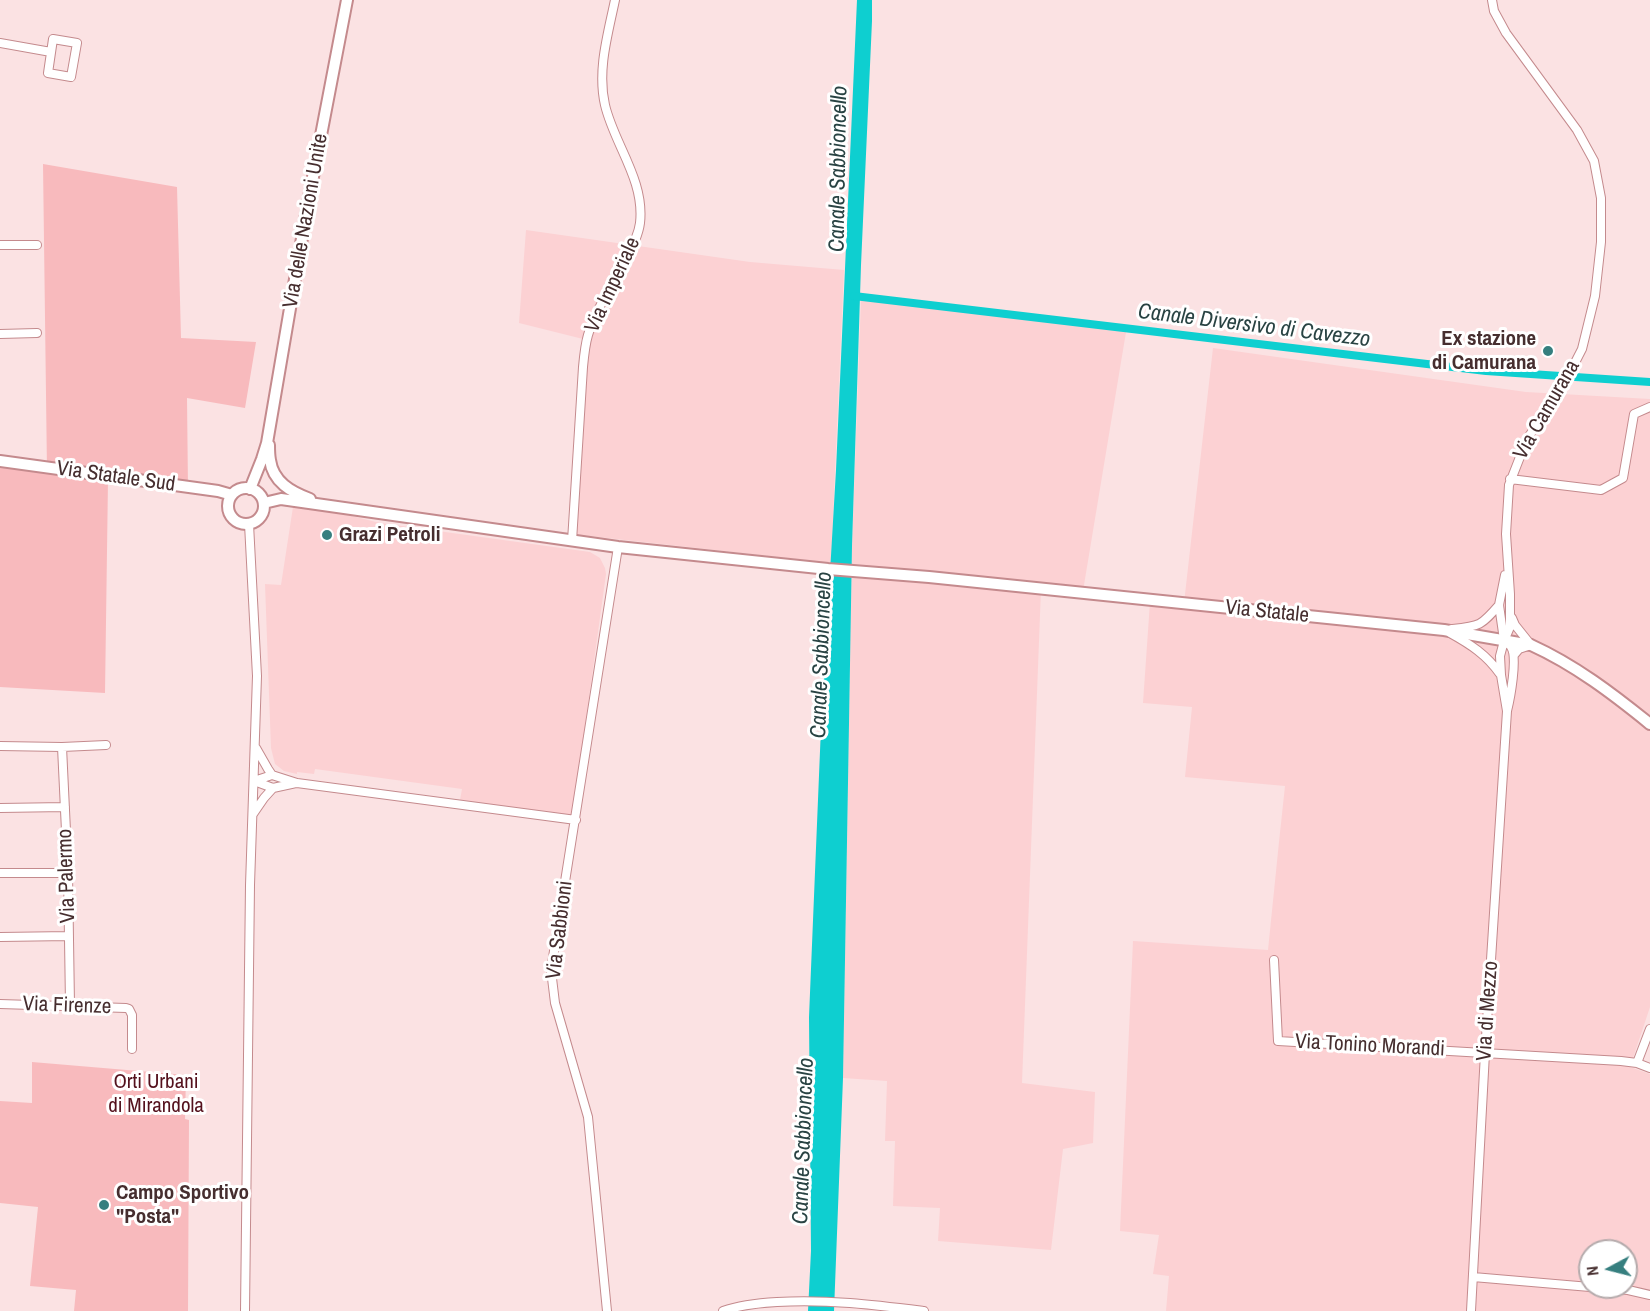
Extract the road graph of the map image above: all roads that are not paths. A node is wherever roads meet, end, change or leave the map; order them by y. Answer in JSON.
{"nodes":[{"id":1,"x":347,"y":0,"type":"edge"},
{"id":2,"x":615,"y":0,"type":"edge"},
{"id":3,"x":1492,"y":0,"type":"edge"},
{"id":4,"x":0,"y":43,"type":"edge"},
{"id":5,"x":51,"y":52,"type":"junction"},
{"id":6,"x":37,"y":245,"type":"dead end"},
{"id":7,"x":0,"y":246,"type":"edge"},
{"id":8,"x":37,"y":333,"type":"dead end"},
{"id":9,"x":0,"y":334,"type":"edge"},
{"id":10,"x":1650,"y":407,"type":"edge"},
{"id":11,"x":267,"y":442,"type":"junction"},
{"id":12,"x":0,"y":461,"type":"edge"},
{"id":13,"x":1510,"y":478,"type":"junction"},
{"id":14,"x":250,"y":489,"type":"junction"},
{"id":15,"x":232,"y":495,"type":"junction"},
{"id":16,"x":264,"y":503,"type":"junction"},
{"id":17,"x":332,"y":506,"type":"junction"},
{"id":18,"x":249,"y":525,"type":"junction"},
{"id":19,"x":572,"y":541,"type":"junction"},
{"id":20,"x":618,"y":547,"type":"junction"},
{"id":21,"x":1507,"y":566,"type":"junction"},
{"id":22,"x":1499,"y":605,"type":"junction"},
{"id":23,"x":1510,"y":610,"type":"junction"},
{"id":24,"x":1444,"y":630,"type":"junction"},
{"id":25,"x":1504,"y":641,"type":"junction"},
{"id":26,"x":1532,"y":645,"type":"junction"},
{"id":27,"x":1514,"y":656,"type":"junction"},
{"id":28,"x":1501,"y":675,"type":"junction"},
{"id":29,"x":1507,"y":711,"type":"junction"},
{"id":30,"x":1650,"y":724,"type":"edge"},
{"id":31,"x":106,"y":745,"type":"dead end"},
{"id":32,"x":0,"y":746,"type":"edge"},
{"id":33,"x":255,"y":746,"type":"junction"},
{"id":34,"x":63,"y":747,"type":"junction"},
{"id":35,"x":272,"y":774,"type":"junction"},
{"id":36,"x":254,"y":781,"type":"junction"},
{"id":37,"x":297,"y":783,"type":"junction"},
{"id":38,"x":273,"y":788,"type":"junction"},
{"id":39,"x":65,"y":807,"type":"junction"},
{"id":40,"x":0,"y":808,"type":"edge"},
{"id":41,"x":253,"y":816,"type":"junction"},
{"id":42,"x":576,"y":820,"type":"junction"},
{"id":43,"x":0,"y":873,"type":"edge"},
{"id":44,"x":68,"y":873,"type":"junction"},
{"id":45,"x":69,"y":936,"type":"junction"},
{"id":46,"x":0,"y":937,"type":"edge"},
{"id":47,"x":1274,"y":960,"type":"dead end"},
{"id":48,"x":0,"y":1004,"type":"edge"},
{"id":49,"x":70,"y":1005,"type":"junction"},
{"id":50,"x":1650,"y":1029,"type":"edge"},
{"id":51,"x":132,"y":1049,"type":"dead end"},
{"id":52,"x":1485,"y":1053,"type":"junction"},
{"id":53,"x":1637,"y":1063,"type":"junction"},
{"id":54,"x":1650,"y":1068,"type":"edge"},
{"id":55,"x":1473,"y":1277,"type":"junction"},
{"id":56,"x":1578,"y":1286,"type":"edge"},
{"id":57,"x":245,"y":1311,"type":"edge"},
{"id":58,"x":607,"y":1311,"type":"edge"},
{"id":59,"x":723,"y":1311,"type":"edge"},
{"id":60,"x":924,"y":1311,"type":"edge"},
{"id":61,"x":1471,"y":1311,"type":"edge"}],
"edges":[{"from":1,"to":11,"type":"main road","name":"Via delle Nazioni Unite"},
{"from":2,"to":19,"type":"street","name":"Via Imperiale"},
{"from":3,"to":13,"type":"street","name":"Via Camurana"},
{"from":4,"to":5,"type":"street"},
{"from":5,"to":5,"type":"street"},
{"from":6,"to":7,"type":"street"},
{"from":8,"to":9,"type":"street"},
{"from":10,"to":13,"type":"street"},
{"from":11,"to":14,"type":"main road","name":"Via delle Nazioni Unite"},
{"from":11,"to":17,"type":"main road","name":"Via delle Nazioni Unite"},
{"from":12,"to":15,"type":"main road","name":"Via Statale Sud"},
{"from":13,"to":21,"type":"street","name":"Via Camurana"},
{"from":14,"to":15,"type":"main road"},
{"from":14,"to":16,"type":"main road"},
{"from":15,"to":18,"type":"main road"},
{"from":16,"to":17,"type":"main road"},
{"from":16,"to":18,"type":"main road"},
{"from":17,"to":19,"type":"main road","name":"Via Statale"},
{"from":18,"to":33,"type":"street"},
{"from":19,"to":20,"type":"main road","name":"Via Statale"},
{"from":20,"to":24,"type":"main road","name":"Via Statale"},
{"from":20,"to":42,"type":"street","name":"Via Sabbioni"},
{"from":21,"to":22,"type":"street","name":"Via Camurana"},
{"from":21,"to":23,"type":"street","name":"Via Camurana"},
{"from":22,"to":24,"type":"street"},
{"from":22,"to":25,"type":"street","name":"Via Camurana"},
{"from":23,"to":25,"type":"street","name":"Via Camurana"},
{"from":23,"to":26,"type":"street"},
{"from":24,"to":25,"type":"main road","name":"Via Statale"},
{"from":24,"to":28,"type":"street"},
{"from":25,"to":26,"type":"main road","name":"Via Statale"},
{"from":25,"to":27,"type":"street"},
{"from":25,"to":28,"type":"street"},
{"from":26,"to":27,"type":"street"},
{"from":26,"to":30,"type":"main road","name":"Via Statale"},
{"from":27,"to":29,"type":"street"},
{"from":28,"to":29,"type":"street"},
{"from":29,"to":52,"type":"street","name":"Via di Mezzo"},
{"from":31,"to":34,"type":"street"},
{"from":32,"to":34,"type":"street"},
{"from":33,"to":35,"type":"street"},
{"from":33,"to":36,"type":"street"},
{"from":34,"to":39,"type":"street","name":"Via Palermo"},
{"from":35,"to":36,"type":"street"},
{"from":35,"to":37,"type":"street"},
{"from":36,"to":38,"type":"street"},
{"from":36,"to":41,"type":"street"},
{"from":37,"to":38,"type":"street"},
{"from":37,"to":42,"type":"street"},
{"from":38,"to":41,"type":"street"},
{"from":39,"to":40,"type":"street"},
{"from":39,"to":44,"type":"street","name":"Via Palermo"},
{"from":41,"to":57,"type":"street"},
{"from":42,"to":58,"type":"street","name":"Via Sabbioni"},
{"from":43,"to":44,"type":"street"},
{"from":44,"to":45,"type":"street","name":"Via Palermo"},
{"from":45,"to":46,"type":"street"},
{"from":45,"to":49,"type":"street","name":"Via Palermo"},
{"from":47,"to":52,"type":"street","name":"Via Tonino Morandi"},
{"from":48,"to":49,"type":"street","name":"Via Firenze"},
{"from":49,"to":51,"type":"street","name":"Via Firenze"},
{"from":50,"to":53,"type":"street"},
{"from":52,"to":53,"type":"street","name":"Via Tonino Morandi"},
{"from":52,"to":55,"type":"street","name":"Via di Mezzo"},
{"from":53,"to":54,"type":"street","name":"Via Tonino Morandi"},
{"from":55,"to":56,"type":"street"},
{"from":55,"to":61,"type":"street","name":"Via di Mezzo"},
{"from":59,"to":60,"type":"street"}]}
